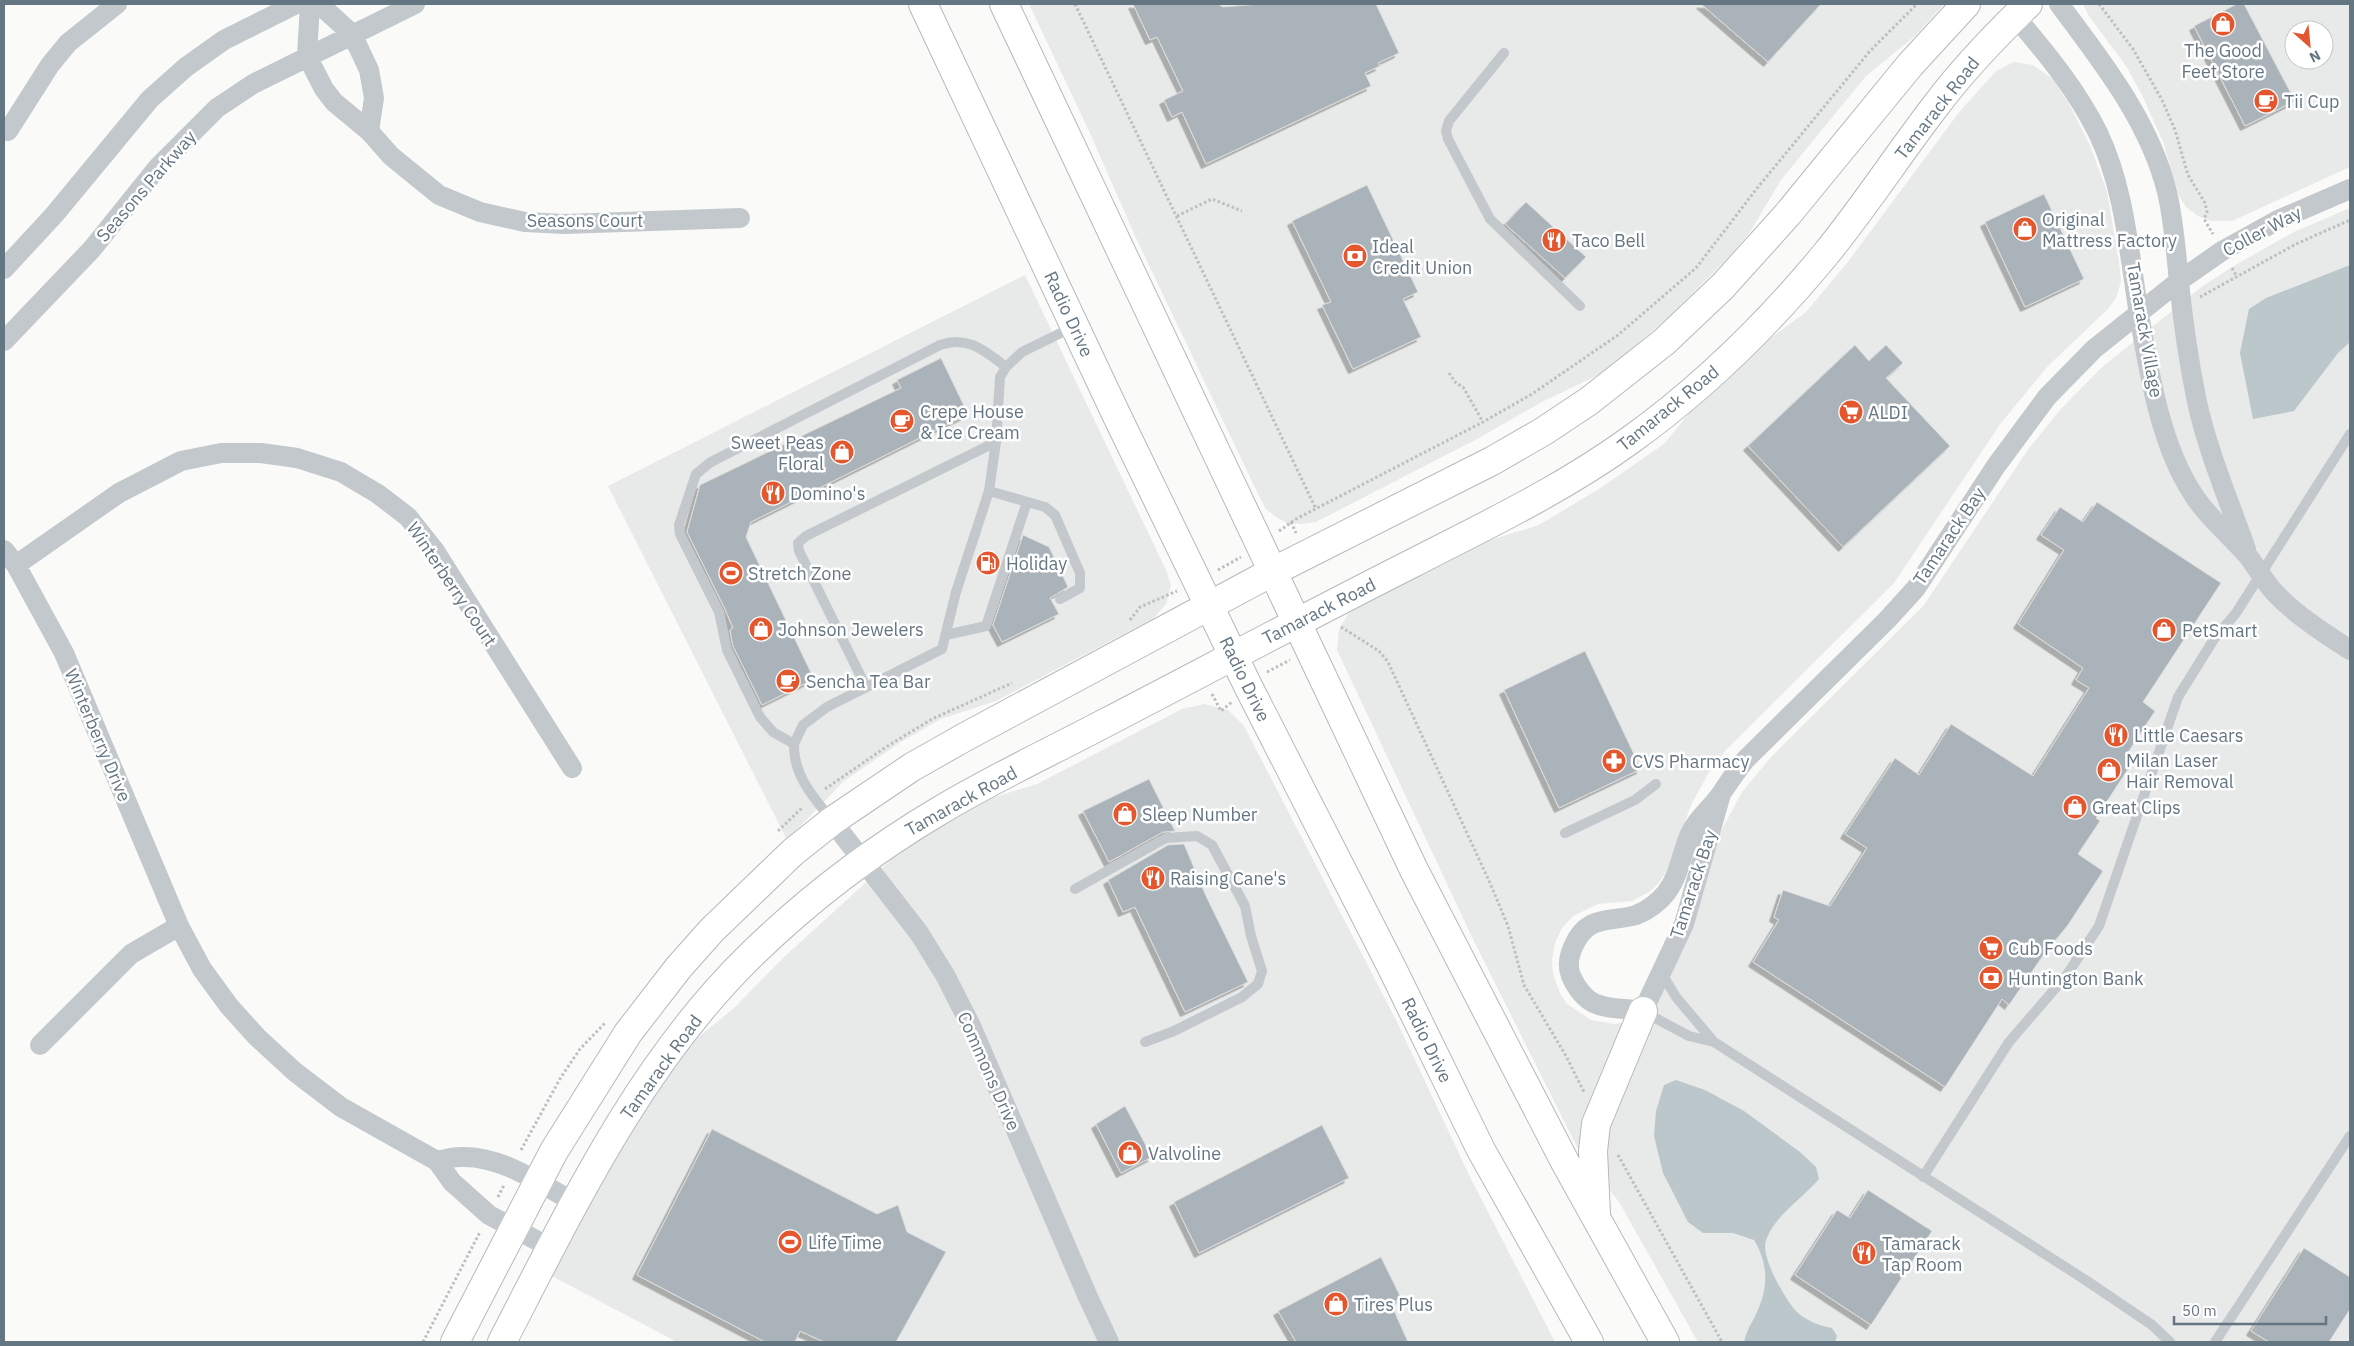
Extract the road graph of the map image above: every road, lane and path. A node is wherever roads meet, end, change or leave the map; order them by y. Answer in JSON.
{"nodes":[{"id":1,"x":118,"y":4,"type":"edge"},
{"id":2,"x":296,"y":4,"type":"edge"},
{"id":3,"x":310,"y":4,"type":"edge"},
{"id":4,"x":319,"y":4,"type":"edge"},
{"id":5,"x":415,"y":4,"type":"edge"},
{"id":6,"x":922,"y":4,"type":"edge"},
{"id":7,"x":1004,"y":4,"type":"edge"},
{"id":8,"x":1075,"y":4,"type":"edge"},
{"id":9,"x":1917,"y":4,"type":"edge"},
{"id":10,"x":1966,"y":4,"type":"edge"},
{"id":11,"x":2059,"y":4,"type":"edge"},
{"id":12,"x":2099,"y":4,"type":"edge"},
{"id":13,"x":2017,"y":8,"type":"edge"},
{"id":14,"x":352,"y":34,"type":"junction"},
{"id":15,"x":1504,"y":53,"type":"dead end"},
{"id":16,"x":307,"y":56,"type":"junction"},
{"id":17,"x":8,"y":131,"type":"dead end"},
{"id":18,"x":370,"y":131,"type":"junction"},
{"id":19,"x":2350,"y":189,"type":"edge"},
{"id":20,"x":1242,"y":211,"type":"dead end"},
{"id":21,"x":1177,"y":216,"type":"junction"},
{"id":22,"x":740,"y":218,"type":"dead end"},
{"id":23,"x":2204,"y":219,"type":"dead end"},
{"id":24,"x":2350,"y":220,"type":"edge"},
{"id":25,"x":4,"y":269,"type":"edge"},
{"id":26,"x":2179,"y":281,"type":"junction"},
{"id":27,"x":2202,"y":295,"type":"dead end"},
{"id":28,"x":1580,"y":306,"type":"dead end"},
{"id":29,"x":2139,"y":313,"type":"junction"},
{"id":30,"x":1074,"y":326,"type":"junction"},
{"id":31,"x":4,"y":340,"type":"edge"},
{"id":32,"x":1006,"y":367,"type":"junction"},
{"id":33,"x":1449,"y":373,"type":"dead end"},
{"id":34,"x":1483,"y":422,"type":"junction"},
{"id":35,"x":2350,"y":434,"type":"edge"},
{"id":36,"x":996,"y":442,"type":"junction"},
{"id":37,"x":989,"y":491,"type":"junction"},
{"id":38,"x":1027,"y":502,"type":"junction"},
{"id":39,"x":1316,"y":508,"type":"junction"},
{"id":40,"x":1260,"y":544,"type":"junction"},
{"id":41,"x":10,"y":557,"type":"edge"},
{"id":42,"x":2249,"y":558,"type":"junction"},
{"id":43,"x":1272,"y":572,"type":"junction"},
{"id":44,"x":2260,"y":574,"type":"junction"},
{"id":45,"x":1196,"y":581,"type":"junction"},
{"id":46,"x":1163,"y":597,"type":"dead end"},
{"id":47,"x":1060,"y":598,"type":"dead end"},
{"id":48,"x":1208,"y":606,"type":"junction"},
{"id":49,"x":1296,"y":623,"type":"junction"},
{"id":50,"x":946,"y":635,"type":"junction"},
{"id":51,"x":1309,"y":649,"type":"junction"},
{"id":52,"x":2350,"y":650,"type":"edge"},
{"id":53,"x":1233,"y":655,"type":"junction"},
{"id":54,"x":866,"y":687,"type":"junction"},
{"id":55,"x":1249,"y":688,"type":"junction"},
{"id":56,"x":1222,"y":712,"type":"dead end"},
{"id":57,"x":794,"y":744,"type":"junction"},
{"id":58,"x":572,"y":768,"type":"dead end"},
{"id":59,"x":1656,"y":784,"type":"dead end"},
{"id":60,"x":1721,"y":794,"type":"junction"},
{"id":61,"x":832,"y":821,"type":"junction"},
{"id":62,"x":1565,"y":833,"type":"dead end"},
{"id":63,"x":863,"y":860,"type":"junction"},
{"id":64,"x":1074,"y":889,"type":"dead end"},
{"id":65,"x":179,"y":926,"type":"junction"},
{"id":66,"x":1661,"y":972,"type":"junction"},
{"id":67,"x":1643,"y":1011,"type":"junction"},
{"id":68,"x":1145,"y":1042,"type":"dead end"},
{"id":69,"x":1714,"y":1042,"type":"junction"},
{"id":70,"x":40,"y":1046,"type":"dead end"},
{"id":71,"x":1586,"y":1096,"type":"dead end"},
{"id":72,"x":2350,"y":1136,"type":"edge"},
{"id":73,"x":1615,"y":1149,"type":"dead end"},
{"id":74,"x":437,"y":1161,"type":"junction"},
{"id":75,"x":1923,"y":1177,"type":"junction"},
{"id":76,"x":537,"y":1182,"type":"junction"},
{"id":77,"x":575,"y":1203,"type":"junction"},
{"id":78,"x":1597,"y":1220,"type":"junction"},
{"id":79,"x":514,"y":1229,"type":"junction"},
{"id":80,"x":551,"y":1248,"type":"junction"},
{"id":81,"x":455,"y":1342,"type":"edge"},
{"id":82,"x":502,"y":1342,"type":"edge"},
{"id":83,"x":1109,"y":1342,"type":"edge"},
{"id":84,"x":1589,"y":1342,"type":"edge"},
{"id":85,"x":1665,"y":1342,"type":"edge"},
{"id":86,"x":1722,"y":1342,"type":"edge"},
{"id":87,"x":2170,"y":1342,"type":"edge"},
{"id":88,"x":2215,"y":1342,"type":"edge"}],
"edges":[{"from":1,"to":17,"type":"street"},
{"from":2,"to":25,"type":"street"},
{"from":3,"to":16,"type":"street"},
{"from":4,"to":14,"type":"street"},
{"from":5,"to":14,"type":"street","name":"Seasons Parkway"},
{"from":6,"to":30,"type":"street","name":"Radio Drive"},
{"from":7,"to":40,"type":"street"},
{"from":8,"to":21,"type":"path"},
{"from":9,"to":34,"type":"path"},
{"from":10,"to":43,"type":"street"},
{"from":11,"to":26,"type":"street","name":"Tamarack Village"},
{"from":12,"to":23,"type":"path"},
{"from":13,"to":29,"type":"street","name":"Tamarack Village"},
{"from":13,"to":49,"type":"street","name":"Tamarack Road"},
{"from":14,"to":16,"type":"street","name":"Seasons Parkway"},
{"from":14,"to":18,"type":"street"},
{"from":15,"to":28,"type":"lane"},
{"from":16,"to":18,"type":"street","name":"Seasons Court"},
{"from":16,"to":31,"type":"street","name":"Seasons Parkway"},
{"from":18,"to":22,"type":"street","name":"Seasons Court"},
{"from":19,"to":26,"type":"street","name":"Coller Way"},
{"from":20,"to":21,"type":"path"},
{"from":21,"to":39,"type":"path"},
{"from":24,"to":27,"type":"path"},
{"from":26,"to":29,"type":"street","name":"Tamarack Bay"},
{"from":26,"to":42,"type":"street","name":"Tamarack Village"},
{"from":29,"to":42,"type":"street","name":"Tamarack Village"},
{"from":29,"to":60,"type":"street","name":"Tamarack Bay"},
{"from":30,"to":32,"type":"lane"},
{"from":30,"to":45,"type":"street","name":"Radio Drive"},
{"from":32,"to":36,"type":"lane"},
{"from":32,"to":57,"type":"lane"},
{"from":33,"to":34,"type":"path"},
{"from":34,"to":39,"type":"path"},
{"from":35,"to":44,"type":"lane"},
{"from":36,"to":37,"type":"lane"},
{"from":36,"to":54,"type":"lane"},
{"from":37,"to":38,"type":"lane"},
{"from":37,"to":50,"type":"lane"},
{"from":38,"to":47,"type":"lane"},
{"from":38,"to":50,"type":"lane"},
{"from":39,"to":40,"type":"path"},
{"from":40,"to":43,"type":"street"},
{"from":40,"to":45,"type":"path"},
{"from":41,"to":58,"type":"street","name":"Winterberry Court"},
{"from":41,"to":65,"type":"street","name":"Winterberry Drive"},
{"from":42,"to":44,"type":"street","name":"Tamarack Village"},
{"from":43,"to":48,"type":"street"},
{"from":43,"to":49,"type":"street"},
{"from":44,"to":52,"type":"street","name":"Tamarack Village"},
{"from":44,"to":75,"type":"lane"},
{"from":45,"to":46,"type":"path"},
{"from":45,"to":48,"type":"street","name":"Radio Drive"},
{"from":48,"to":53,"type":"street","name":"Radio Drive"},
{"from":48,"to":61,"type":"street"},
{"from":49,"to":51,"type":"street"},
{"from":49,"to":53,"type":"street","name":"Tamarack Road"},
{"from":50,"to":54,"type":"lane"},
{"from":51,"to":55,"type":"path"},
{"from":51,"to":71,"type":"path"},
{"from":51,"to":78,"type":"street"},
{"from":53,"to":55,"type":"street","name":"Radio Drive"},
{"from":53,"to":63,"type":"street","name":"Tamarack Road"},
{"from":54,"to":57,"type":"lane"},
{"from":55,"to":56,"type":"path"},
{"from":55,"to":84,"type":"street","name":"Radio Drive"},
{"from":57,"to":61,"type":"lane"},
{"from":59,"to":62,"type":"lane"},
{"from":60,"to":66,"type":"street","name":"Tamarack Bay"},
{"from":60,"to":67,"type":"street","name":"Tamarack Bay"},
{"from":61,"to":63,"type":"street","name":"Commons Drive"},
{"from":61,"to":76,"type":"street"},
{"from":63,"to":77,"type":"street","name":"Tamarack Road"},
{"from":63,"to":83,"type":"street","name":"Commons Drive"},
{"from":64,"to":68,"type":"lane"},
{"from":65,"to":70,"type":"street"},
{"from":65,"to":74,"type":"street","name":"Winterberry Drive"},
{"from":66,"to":67,"type":"street","name":"Tamarack Bay"},
{"from":66,"to":69,"type":"lane"},
{"from":67,"to":69,"type":"lane"},
{"from":67,"to":78,"type":"street"},
{"from":69,"to":75,"type":"lane"},
{"from":72,"to":88,"type":"lane"},
{"from":73,"to":86,"type":"path"},
{"from":74,"to":76,"type":"street"},
{"from":74,"to":79,"type":"street","name":"Winterberry Drive"},
{"from":75,"to":87,"type":"lane"},
{"from":76,"to":77,"type":"street"},
{"from":76,"to":79,"type":"street"},
{"from":77,"to":80,"type":"street","name":"Tamarack Road"},
{"from":78,"to":85,"type":"street"},
{"from":79,"to":80,"type":"street","name":"Winterberry Drive"},
{"from":79,"to":81,"type":"street"},
{"from":80,"to":82,"type":"street","name":"Tamarack Road"}]}
